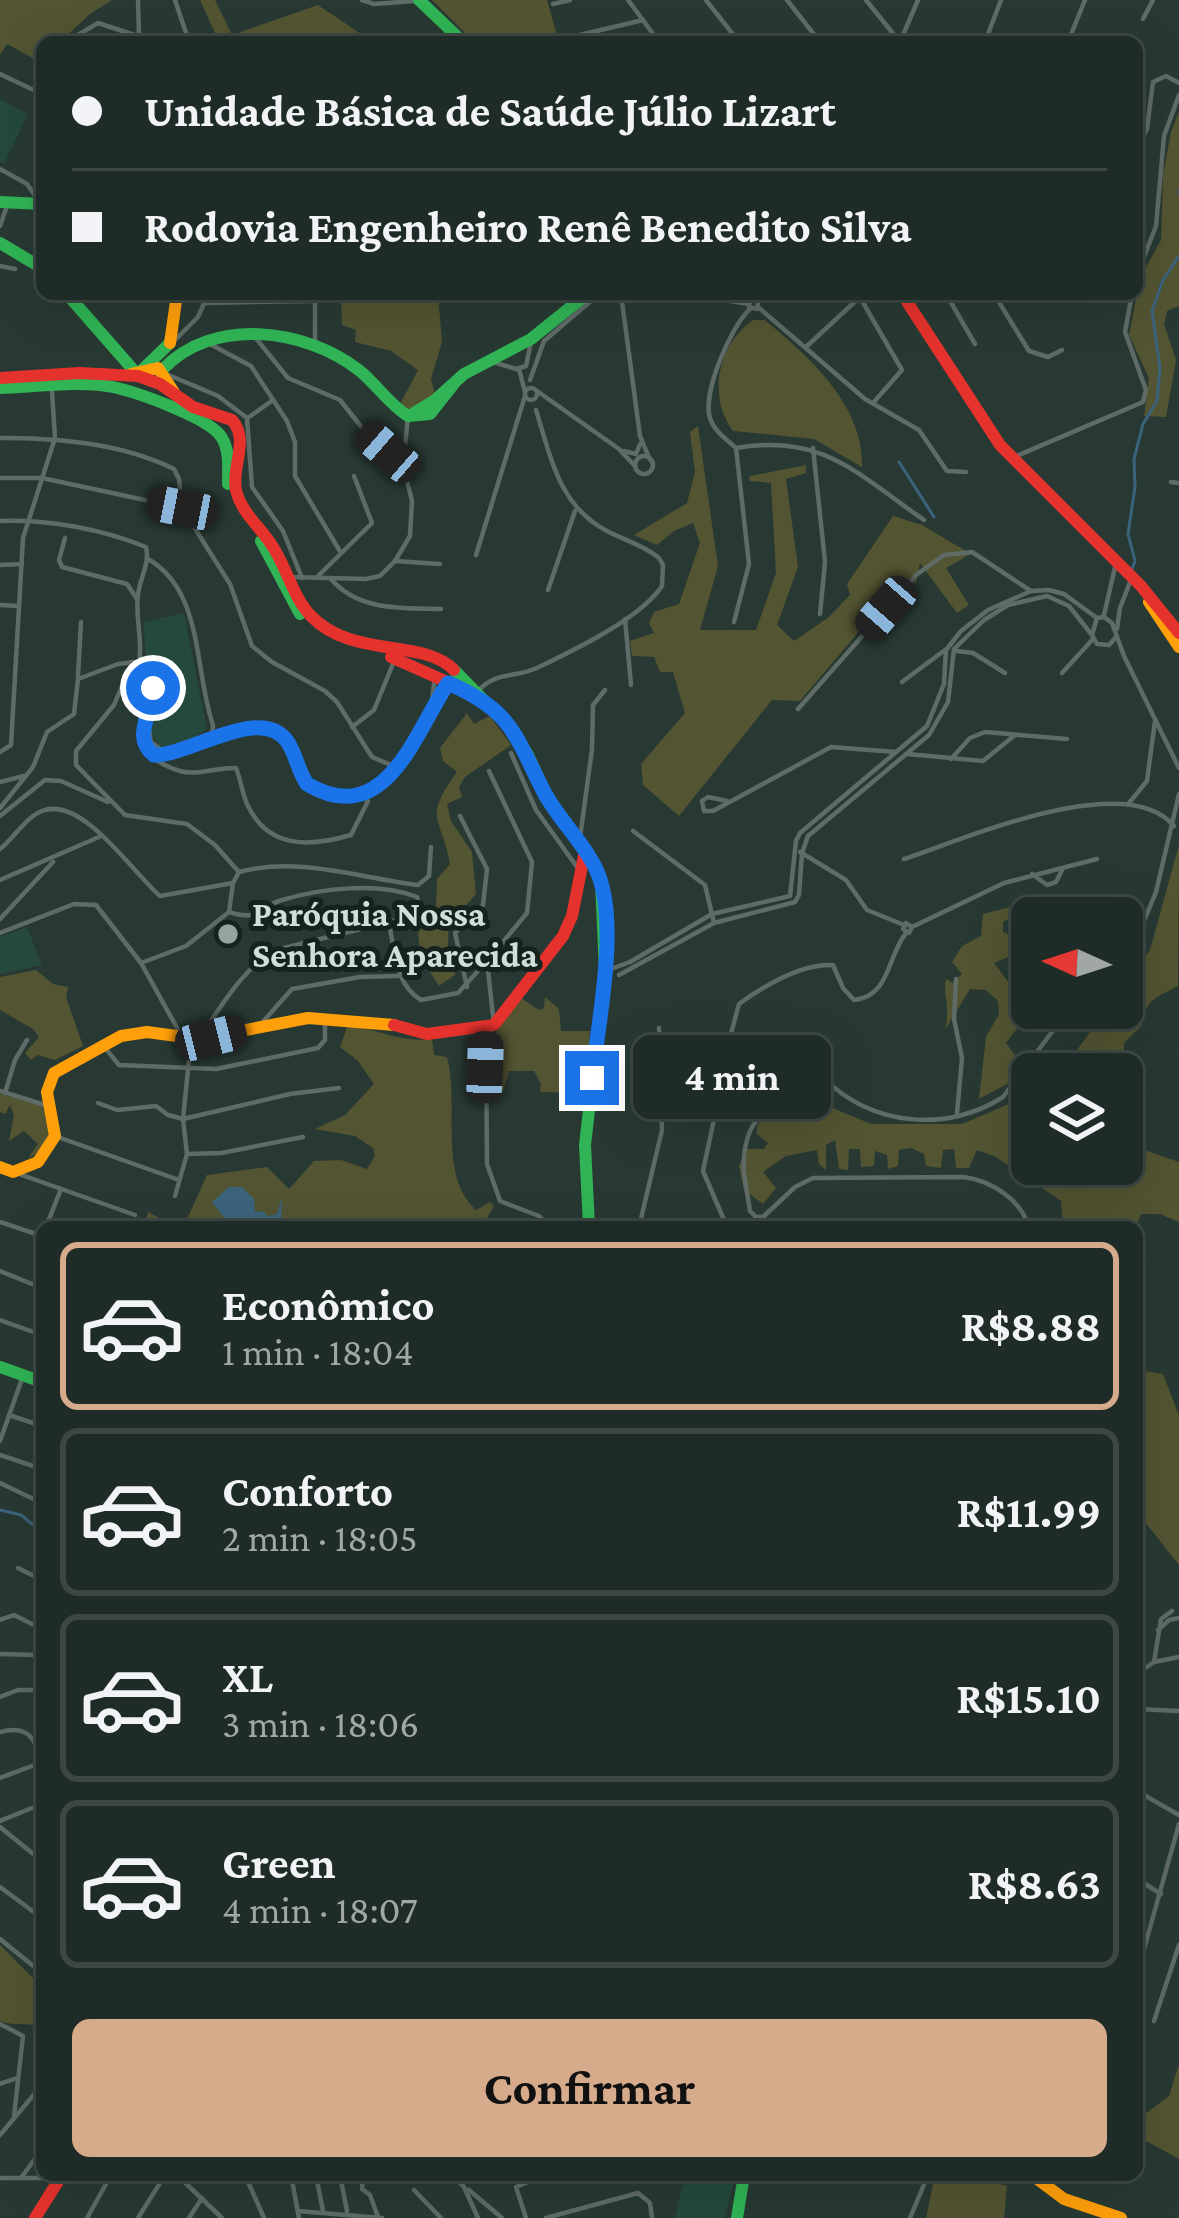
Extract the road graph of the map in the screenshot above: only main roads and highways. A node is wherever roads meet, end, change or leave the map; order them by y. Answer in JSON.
{"nodes":[{"id":1,"x":419,"y":1,"type":"edge"},
{"id":2,"x":457,"y":36,"type":"edge"},
{"id":3,"x":4,"y":202,"type":"edge"},
{"id":4,"x":36,"y":204,"type":"edge"},
{"id":5,"x":0,"y":243,"type":"edge"},
{"id":6,"x":36,"y":264,"type":"edge"},
{"id":7,"x":73,"y":300,"type":"edge"},
{"id":8,"x":176,"y":300,"type":"edge"},
{"id":9,"x":579,"y":300,"type":"edge"},
{"id":10,"x":905,"y":300,"type":"edge"},
{"id":11,"x":170,"y":343,"type":"junction"},
{"id":12,"x":181,"y":354,"type":"junction"},
{"id":13,"x":163,"y":371,"type":"junction"},
{"id":14,"x":139,"y":372,"type":"junction"},
{"id":15,"x":120,"y":376,"type":"junction"},
{"id":16,"x":0,"y":379,"type":"edge"},
{"id":17,"x":0,"y":388,"type":"edge"},
{"id":18,"x":176,"y":397,"type":"junction"},
{"id":19,"x":218,"y":422,"type":"junction"},
{"id":20,"x":290,"y":577,"type":"junction"},
{"id":21,"x":1136,"y":582,"type":"junction"},
{"id":22,"x":1179,"y":633,"type":"edge"},
{"id":23,"x":1179,"y":647,"type":"edge"},
{"id":24,"x":427,"y":656,"type":"junction"},
{"id":25,"x":456,"y":670,"type":"junction"},
{"id":26,"x":436,"y":677,"type":"junction"},
{"id":27,"x":482,"y":695,"type":"junction"},
{"id":28,"x":582,"y":847,"type":"junction"},
{"id":29,"x":6,"y":1170,"type":"edge"},
{"id":30,"x":589,"y":1221,"type":"edge"},
{"id":31,"x":0,"y":1367,"type":"edge"},
{"id":32,"x":36,"y":1380,"type":"edge"},
{"id":33,"x":57,"y":2181,"type":"edge"},
{"id":34,"x":743,"y":2181,"type":"edge"},
{"id":35,"x":1040,"y":2181,"type":"edge"},
{"id":36,"x":1082,"y":2212,"type":"edge"},
{"id":37,"x":34,"y":2218,"type":"edge"},
{"id":38,"x":737,"y":2218,"type":"edge"},
{"id":39,"x":1121,"y":2218,"type":"edge"}],
"edges":[{"from":1,"to":2,"type":"main road"},
{"from":3,"to":4,"type":"main road"},
{"from":5,"to":6,"type":"main road"},
{"from":7,"to":14,"type":"main road"},
{"from":8,"to":11,"type":"main road"},
{"from":9,"to":12,"type":"main road"},
{"from":10,"to":21,"type":"main road"},
{"from":11,"to":12,"type":"main road"},
{"from":11,"to":14,"type":"main road"},
{"from":12,"to":13,"type":"main road"},
{"from":13,"to":14,"type":"main road"},
{"from":13,"to":18,"type":"main road"},
{"from":14,"to":15,"type":"main road"},
{"from":15,"to":16,"type":"main road"},
{"from":15,"to":18,"type":"main road"},
{"from":17,"to":19,"type":"main road"},
{"from":18,"to":19,"type":"main road"},
{"from":19,"to":20,"type":"main road"},
{"from":19,"to":20,"type":"main road"},
{"from":20,"to":24,"type":"main road"},
{"from":20,"to":26,"type":"main road"},
{"from":21,"to":22,"type":"main road"},
{"from":21,"to":23,"type":"main road"},
{"from":24,"to":25,"type":"main road"},
{"from":24,"to":26,"type":"main road"},
{"from":25,"to":26,"type":"main road"},
{"from":25,"to":27,"type":"main road"},
{"from":26,"to":27,"type":"main road"},
{"from":27,"to":28,"type":"main road"},
{"from":28,"to":29,"type":"main road"},
{"from":28,"to":30,"type":"main road"},
{"from":31,"to":32,"type":"main road"},
{"from":33,"to":37,"type":"main road"},
{"from":34,"to":38,"type":"main road"},
{"from":35,"to":36,"type":"main road"},
{"from":36,"to":39,"type":"main road"}]}
